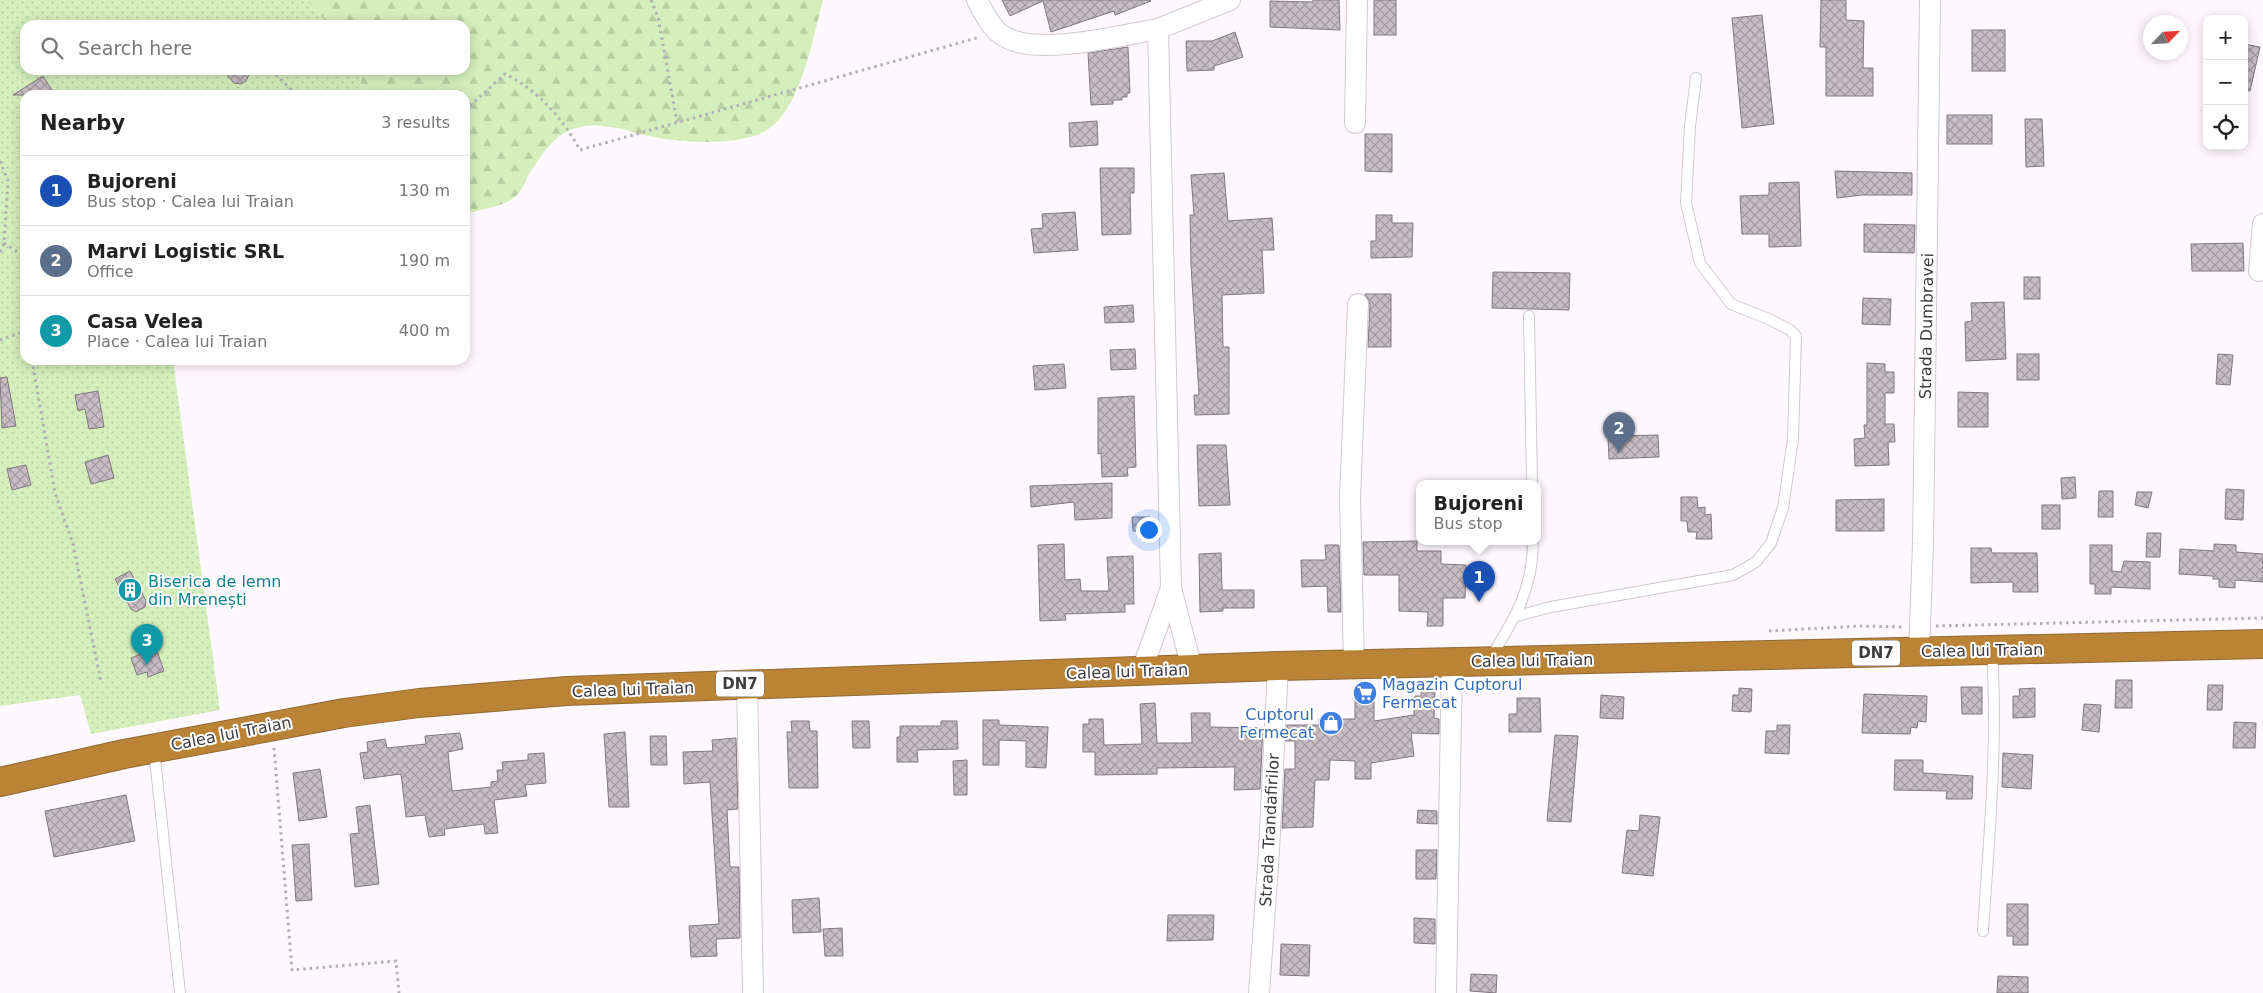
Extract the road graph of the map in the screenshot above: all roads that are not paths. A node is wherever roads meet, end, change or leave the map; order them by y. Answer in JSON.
{"nodes":[{"id":1,"x":977,"y":0,"type":"edge"},
{"id":2,"x":1230,"y":0,"type":"edge"},
{"id":3,"x":1357,"y":0,"type":"edge"},
{"id":4,"x":1930,"y":0,"type":"edge"},
{"id":5,"x":1158,"y":28,"type":"junction"},
{"id":6,"x":1696,"y":78,"type":"dead end"},
{"id":7,"x":1355,"y":124,"type":"dead end"},
{"id":8,"x":2263,"y":224,"type":"edge"},
{"id":9,"x":2259,"y":271,"type":"dead end"},
{"id":10,"x":1358,"y":304,"type":"dead end"},
{"id":11,"x":1529,"y":316,"type":"dead end"},
{"id":12,"x":1532,"y":480,"type":"edge"},
{"id":13,"x":1533,"y":545,"type":"edge"},
{"id":14,"x":1171,"y":588,"type":"junction"},
{"id":15,"x":1517,"y":616,"type":"junction"},
{"id":16,"x":1923,"y":639,"type":"junction"},
{"id":17,"x":2263,"y":644,"type":"edge"},
{"id":18,"x":1992,"y":650,"type":"junction"},
{"id":19,"x":1488,"y":661,"type":"junction"},
{"id":20,"x":1452,"y":662,"type":"junction"},
{"id":21,"x":1354,"y":664,"type":"junction"},
{"id":22,"x":1278,"y":666,"type":"junction"},
{"id":23,"x":1192,"y":669,"type":"junction"},
{"id":24,"x":1142,"y":670,"type":"junction"},
{"id":25,"x":747,"y":684,"type":"junction"},
{"id":26,"x":154,"y":748,"type":"junction"},
{"id":27,"x":0,"y":782,"type":"edge"},
{"id":28,"x":1983,"y":930,"type":"dead end"},
{"id":29,"x":180,"y":993,"type":"edge"},
{"id":30,"x":753,"y":993,"type":"edge"},
{"id":31,"x":1259,"y":993,"type":"edge"},
{"id":32,"x":1446,"y":993,"type":"edge"}],
"edges":[{"from":1,"to":5,"type":"street"},
{"from":2,"to":5,"type":"street"},
{"from":3,"to":7,"type":"street"},
{"from":4,"to":16,"type":"street","name":"Strada Dumbravei"},
{"from":5,"to":14,"type":"street"},
{"from":6,"to":15,"type":"lane"},
{"from":8,"to":9,"type":"street"},
{"from":10,"to":21,"type":"street"},
{"from":11,"to":12,"type":"lane"},
{"from":13,"to":15,"type":"lane"},
{"from":14,"to":23,"type":"street"},
{"from":14,"to":24,"type":"street"},
{"from":15,"to":19,"type":"lane"},
{"from":16,"to":18,"type":"highway","name":"Calea lui Traian","number":"DN7"},
{"from":16,"to":19,"type":"highway","name":"Calea lui Traian","number":"DN7"},
{"from":17,"to":18,"type":"highway","name":"Calea lui Traian","number":"DN7"},
{"from":18,"to":28,"type":"lane"},
{"from":19,"to":20,"type":"highway","name":"Calea lui Traian","number":"DN7"},
{"from":20,"to":21,"type":"highway","name":"Calea lui Traian","number":"DN7"},
{"from":20,"to":32,"type":"street"},
{"from":21,"to":22,"type":"highway","name":"Calea lui Traian","number":"DN7"},
{"from":22,"to":23,"type":"highway","name":"Calea lui Traian","number":"DN7"},
{"from":22,"to":31,"type":"street","name":"Strada Trandafirilor"},
{"from":23,"to":24,"type":"highway","name":"Calea lui Traian","number":"DN7"},
{"from":24,"to":25,"type":"highway","name":"Calea lui Traian","number":"DN7"},
{"from":25,"to":26,"type":"highway","name":"Calea lui Traian","number":"DN7"},
{"from":25,"to":30,"type":"street"},
{"from":26,"to":27,"type":"highway","name":"Calea lui Traian","number":"DN7"},
{"from":26,"to":29,"type":"lane"}]}
